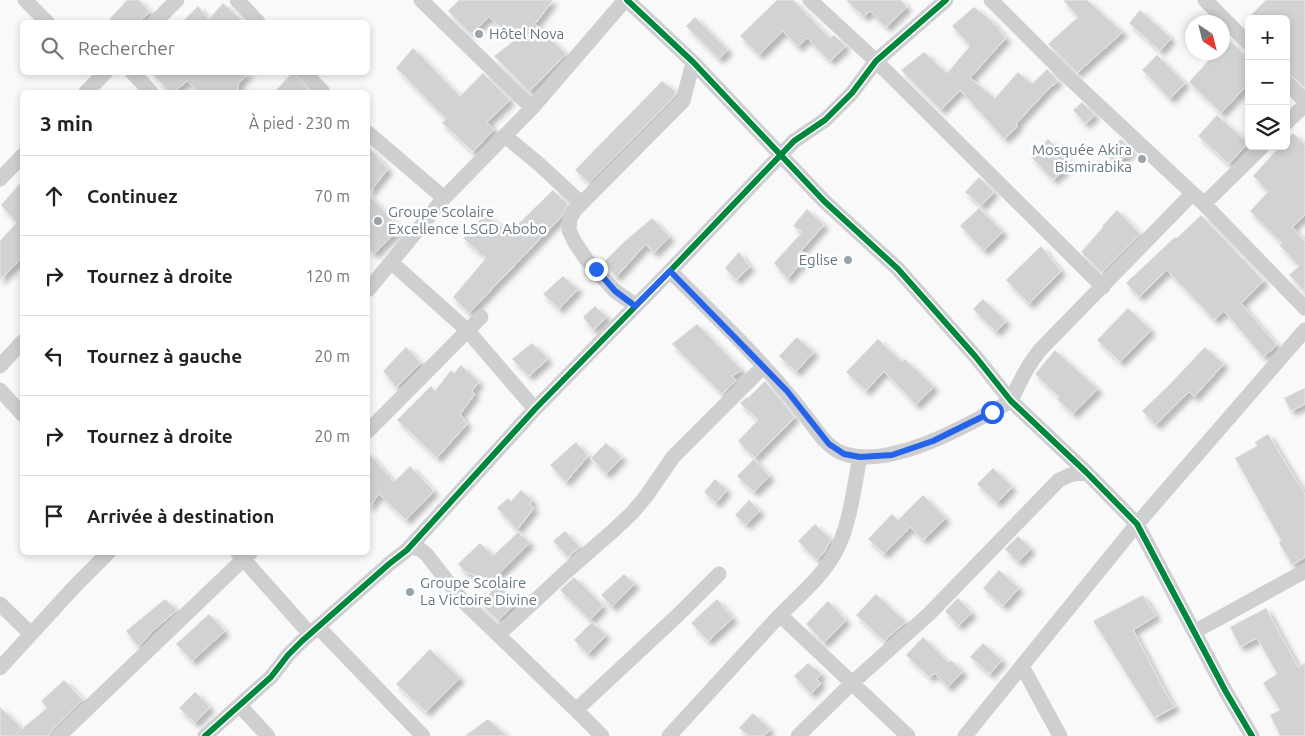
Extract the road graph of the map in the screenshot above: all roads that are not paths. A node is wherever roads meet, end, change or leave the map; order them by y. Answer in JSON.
{"nodes":[{"id":1,"x":25,"y":0,"type":"edge"},
{"id":2,"x":177,"y":0,"type":"edge"},
{"id":3,"x":237,"y":0,"type":"edge"},
{"id":4,"x":421,"y":0,"type":"edge"},
{"id":5,"x":626,"y":0,"type":"edge"},
{"id":6,"x":810,"y":0,"type":"edge"},
{"id":7,"x":946,"y":0,"type":"edge"},
{"id":8,"x":991,"y":0,"type":"edge"},
{"id":9,"x":1205,"y":0,"type":"edge"},
{"id":10,"x":45,"y":20,"type":"edge"},
{"id":11,"x":157,"y":20,"type":"edge"},
{"id":12,"x":256,"y":20,"type":"edge"},
{"id":13,"x":1245,"y":40,"type":"edge"},
{"id":14,"x":876,"y":61,"type":"junction"},
{"id":15,"x":693,"y":62,"type":"junction"},
{"id":16,"x":101,"y":75,"type":"edge"},
{"id":17,"x":135,"y":75,"type":"edge"},
{"id":18,"x":307,"y":75,"type":"edge"},
{"id":19,"x":1290,"y":86,"type":"edge"},
{"id":20,"x":88,"y":90,"type":"edge"},
{"id":21,"x":149,"y":90,"type":"edge"},
{"id":22,"x":321,"y":90,"type":"edge"},
{"id":23,"x":1305,"y":101,"type":"edge"},
{"id":24,"x":1305,"y":105,"type":"edge"},
{"id":25,"x":532,"y":108,"type":"junction"},
{"id":26,"x":1290,"y":119,"type":"edge"},
{"id":27,"x":370,"y":135,"type":"edge"},
{"id":28,"x":505,"y":136,"type":"junction"},
{"id":29,"x":1257,"y":150,"type":"edge"},
{"id":30,"x":780,"y":156,"type":"junction"},
{"id":31,"x":20,"y":158,"type":"edge"},
{"id":32,"x":0,"y":179,"type":"edge"},
{"id":33,"x":444,"y":198,"type":"junction"},
{"id":34,"x":1198,"y":199,"type":"junction"},
{"id":35,"x":581,"y":203,"type":"junction"},
{"id":36,"x":391,"y":262,"type":"junction"},
{"id":37,"x":670,"y":271,"type":"junction"},
{"id":38,"x":1103,"y":287,"type":"junction"},
{"id":39,"x":370,"y":288,"type":"edge"},
{"id":40,"x":635,"y":306,"type":"junction"},
{"id":41,"x":1305,"y":308,"type":"edge"},
{"id":42,"x":480,"y":317,"type":"dead end"},
{"id":43,"x":467,"y":330,"type":"junction"},
{"id":44,"x":1305,"y":330,"type":"edge"},
{"id":45,"x":20,"y":344,"type":"edge"},
{"id":46,"x":0,"y":366,"type":"edge"},
{"id":47,"x":764,"y":366,"type":"junction"},
{"id":48,"x":0,"y":390,"type":"edge"},
{"id":49,"x":1012,"y":402,"type":"junction"},
{"id":50,"x":535,"y":409,"type":"junction"},
{"id":51,"x":20,"y":412,"type":"edge"},
{"id":52,"x":370,"y":428,"type":"edge"},
{"id":53,"x":860,"y":457,"type":"junction"},
{"id":54,"x":1086,"y":472,"type":"junction"},
{"id":55,"x":1137,"y":524,"type":"junction"},
{"id":56,"x":410,"y":546,"type":"junction"},
{"id":57,"x":106,"y":555,"type":"edge"},
{"id":58,"x":244,"y":555,"type":"edge"},
{"id":59,"x":1305,"y":571,"type":"edge"},
{"id":60,"x":719,"y":574,"type":"dead end"},
{"id":61,"x":0,"y":604,"type":"edge"},
{"id":62,"x":780,"y":616,"type":"junction"},
{"id":63,"x":314,"y":631,"type":"junction"},
{"id":64,"x":1194,"y":632,"type":"junction"},
{"id":65,"x":31,"y":634,"type":"junction"},
{"id":66,"x":498,"y":636,"type":"junction"},
{"id":67,"x":1022,"y":666,"type":"junction"},
{"id":68,"x":0,"y":668,"type":"edge"},
{"id":69,"x":852,"y":683,"type":"junction"},
{"id":70,"x":240,"y":706,"type":"junction"},
{"id":71,"x":576,"y":710,"type":"junction"},
{"id":72,"x":59,"y":736,"type":"edge"},
{"id":73,"x":205,"y":736,"type":"edge"},
{"id":74,"x":268,"y":736,"type":"edge"},
{"id":75,"x":423,"y":736,"type":"edge"},
{"id":76,"x":602,"y":736,"type":"edge"},
{"id":77,"x":669,"y":736,"type":"edge"},
{"id":78,"x":798,"y":736,"type":"edge"},
{"id":79,"x":908,"y":736,"type":"edge"},
{"id":80,"x":965,"y":736,"type":"edge"},
{"id":81,"x":1060,"y":736,"type":"edge"},
{"id":82,"x":1252,"y":736,"type":"edge"}],
"edges":[{"from":1,"to":10,"type":"street"},
{"from":2,"to":11,"type":"street"},
{"from":3,"to":12,"type":"street"},
{"from":4,"to":25,"type":"street"},
{"from":5,"to":15,"type":"street"},
{"from":5,"to":25,"type":"street"},
{"from":6,"to":14,"type":"street"},
{"from":7,"to":14,"type":"street"},
{"from":8,"to":34,"type":"street"},
{"from":9,"to":13,"type":"street"},
{"from":14,"to":30,"type":"street"},
{"from":14,"to":38,"type":"street"},
{"from":15,"to":30,"type":"street"},
{"from":15,"to":35,"type":"street"},
{"from":16,"to":20,"type":"street"},
{"from":17,"to":21,"type":"street"},
{"from":18,"to":22,"type":"street"},
{"from":19,"to":23,"type":"street"},
{"from":24,"to":26,"type":"street"},
{"from":25,"to":28,"type":"street"},
{"from":27,"to":33,"type":"street"},
{"from":28,"to":33,"type":"street"},
{"from":28,"to":35,"type":"street"},
{"from":29,"to":34,"type":"street"},
{"from":30,"to":37,"type":"street"},
{"from":30,"to":49,"type":"street"},
{"from":31,"to":32,"type":"street"},
{"from":33,"to":36,"type":"street"},
{"from":34,"to":38,"type":"street"},
{"from":34,"to":41,"type":"street"},
{"from":35,"to":40,"type":"street"},
{"from":36,"to":39,"type":"street"},
{"from":36,"to":43,"type":"street"},
{"from":37,"to":40,"type":"street"},
{"from":37,"to":47,"type":"street"},
{"from":38,"to":49,"type":"street"},
{"from":40,"to":50,"type":"street"},
{"from":42,"to":43,"type":"street"},
{"from":43,"to":50,"type":"street"},
{"from":43,"to":52,"type":"street"},
{"from":44,"to":55,"type":"street"},
{"from":45,"to":46,"type":"street"},
{"from":47,"to":53,"type":"street"},
{"from":47,"to":66,"type":"street"},
{"from":48,"to":51,"type":"street"},
{"from":49,"to":53,"type":"street"},
{"from":49,"to":54,"type":"street"},
{"from":50,"to":56,"type":"street"},
{"from":53,"to":62,"type":"street"},
{"from":54,"to":55,"type":"street"},
{"from":54,"to":69,"type":"street"},
{"from":55,"to":64,"type":"street"},
{"from":55,"to":67,"type":"street"},
{"from":56,"to":63,"type":"street"},
{"from":56,"to":66,"type":"street"},
{"from":57,"to":65,"type":"street"},
{"from":58,"to":63,"type":"street"},
{"from":58,"to":72,"type":"street"},
{"from":59,"to":64,"type":"street"},
{"from":60,"to":71,"type":"street"},
{"from":61,"to":65,"type":"street"},
{"from":62,"to":69,"type":"street"},
{"from":62,"to":77,"type":"street"},
{"from":63,"to":70,"type":"street"},
{"from":63,"to":75,"type":"street"},
{"from":64,"to":82,"type":"street"},
{"from":65,"to":68,"type":"street"},
{"from":66,"to":71,"type":"street"},
{"from":67,"to":80,"type":"street"},
{"from":67,"to":81,"type":"street"},
{"from":69,"to":78,"type":"street"},
{"from":69,"to":79,"type":"street"},
{"from":70,"to":73,"type":"street"},
{"from":70,"to":74,"type":"street"},
{"from":71,"to":76,"type":"street"}]}
